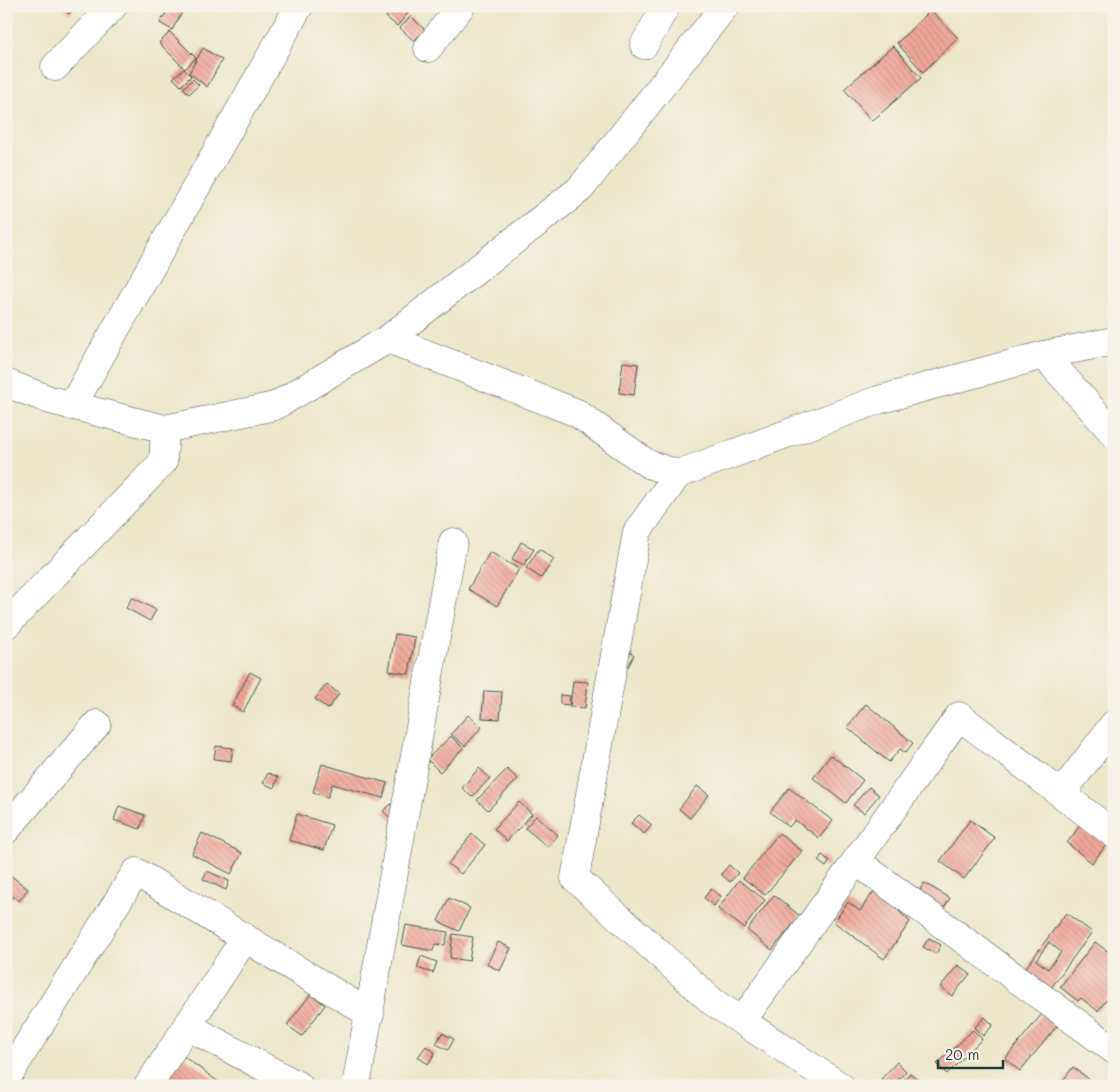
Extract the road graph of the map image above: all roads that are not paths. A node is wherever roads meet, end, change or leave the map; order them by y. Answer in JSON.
{"nodes":[{"id":1,"x":113,"y":6,"type":"edge"},
{"id":2,"x":299,"y":6,"type":"edge"},
{"id":3,"x":461,"y":6,"type":"edge"},
{"id":4,"x":666,"y":6,"type":"edge"},
{"id":5,"x":725,"y":6,"type":"edge"},
{"id":6,"x":644,"y":46,"type":"dead end"},
{"id":7,"x":428,"y":48,"type":"dead end"},
{"id":8,"x":55,"y":68,"type":"dead end"},
{"id":9,"x":388,"y":339,"type":"junction"},
{"id":10,"x":1114,"y":341,"type":"edge"},
{"id":11,"x":1044,"y":355,"type":"junction"},
{"id":12,"x":6,"y":383,"type":"edge"},
{"id":13,"x":72,"y":406,"type":"junction"},
{"id":14,"x":165,"y":428,"type":"junction"},
{"id":15,"x":1114,"y":434,"type":"edge"},
{"id":16,"x":678,"y":474,"type":"junction"},
{"id":17,"x":453,"y":542,"type":"dead end"},
{"id":18,"x":6,"y":625,"type":"edge"},
{"id":19,"x":97,"y":724,"type":"dead end"},
{"id":20,"x":1114,"y":724,"type":"edge"},
{"id":21,"x":1061,"y":794,"type":"junction"},
{"id":22,"x":6,"y":830,"type":"edge"},
{"id":23,"x":1114,"y":834,"type":"edge"},
{"id":24,"x":856,"y":861,"type":"junction"},
{"id":25,"x":245,"y":938,"type":"junction"},
{"id":26,"x":370,"y":1014,"type":"junction"},
{"id":27,"x":742,"y":1021,"type":"junction"},
{"id":28,"x":187,"y":1026,"type":"junction"},
{"id":29,"x":1114,"y":1050,"type":"edge"},
{"id":30,"x":6,"y":1079,"type":"edge"},
{"id":31,"x":359,"y":1084,"type":"edge"},
{"id":32,"x":148,"y":1086,"type":"edge"},
{"id":33,"x":299,"y":1086,"type":"edge"},
{"id":34,"x":840,"y":1086,"type":"edge"}],
"edges":[{"from":1,"to":8,"type":"street"},
{"from":2,"to":13,"type":"street"},
{"from":3,"to":7,"type":"street"},
{"from":4,"to":6,"type":"street"},
{"from":5,"to":9,"type":"street"},
{"from":9,"to":14,"type":"street"},
{"from":9,"to":16,"type":"street"},
{"from":10,"to":11,"type":"street"},
{"from":11,"to":15,"type":"street"},
{"from":11,"to":16,"type":"street"},
{"from":12,"to":13,"type":"street"},
{"from":13,"to":14,"type":"street"},
{"from":14,"to":18,"type":"street"},
{"from":16,"to":27,"type":"street"},
{"from":17,"to":26,"type":"street"},
{"from":19,"to":22,"type":"street"},
{"from":20,"to":21,"type":"street"},
{"from":21,"to":23,"type":"street"},
{"from":21,"to":24,"type":"street"},
{"from":24,"to":27,"type":"street"},
{"from":24,"to":29,"type":"street"},
{"from":25,"to":26,"type":"street"},
{"from":25,"to":28,"type":"street"},
{"from":25,"to":30,"type":"street"},
{"from":26,"to":31,"type":"street"},
{"from":27,"to":34,"type":"street"},
{"from":28,"to":32,"type":"street"},
{"from":28,"to":33,"type":"street"}]}
